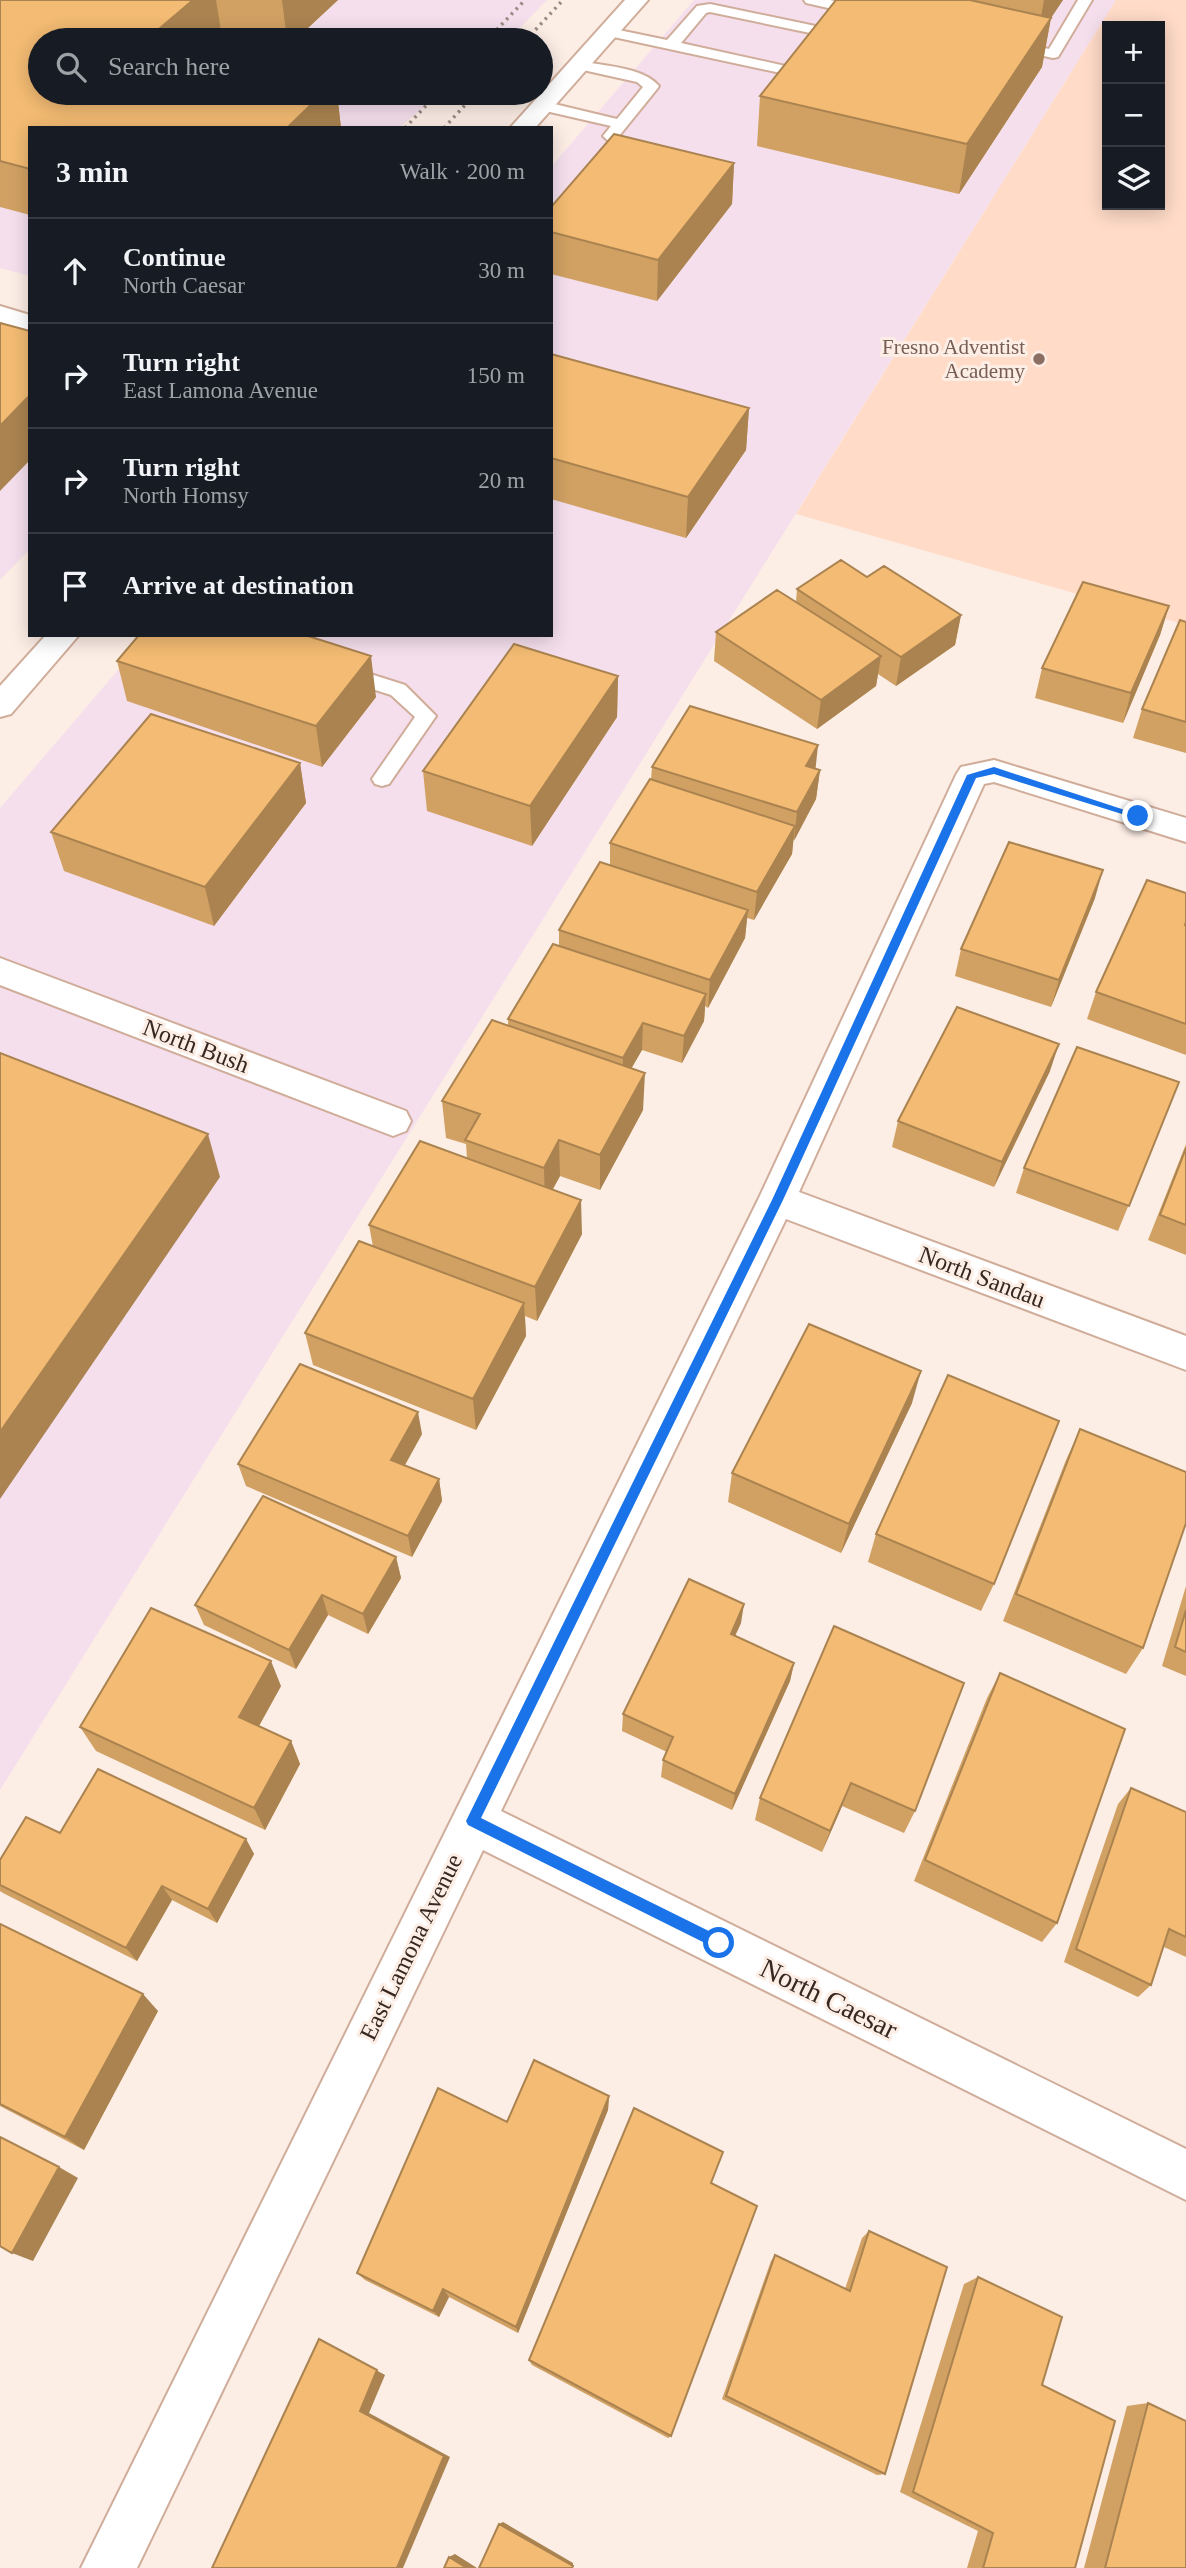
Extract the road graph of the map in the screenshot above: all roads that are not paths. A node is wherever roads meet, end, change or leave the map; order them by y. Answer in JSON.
{"nodes":[{"id":1,"x":637,"y":0,"type":"edge"},
{"id":2,"x":811,"y":0,"type":"edge"},
{"id":3,"x":1085,"y":0,"type":"edge"},
{"id":4,"x":878,"y":15,"type":"edge"},
{"id":5,"x":609,"y":32,"type":"junction"},
{"id":6,"x":999,"y":42,"type":"edge"},
{"id":7,"x":671,"y":45,"type":"junction"},
{"id":8,"x":579,"y":65,"type":"junction"},
{"id":9,"x":553,"y":94,"type":"edge"},
{"id":10,"x":542,"y":106,"type":"joint"},
{"id":11,"x":620,"y":124,"type":"junction"},
{"id":12,"x":524,"y":126,"type":"edge"},
{"id":13,"x":649,"y":153,"type":"edge"},
{"id":14,"x":0,"y":314,"type":"edge"},
{"id":15,"x":28,"y":322,"type":"edge"},
{"id":16,"x":62,"y":637,"type":"edge"},
{"id":17,"x":321,"y":665,"type":"edge"},
{"id":18,"x":0,"y":706,"type":"edge"},
{"id":19,"x":382,"y":779,"type":"dead end"},
{"id":20,"x":1186,"y":830,"type":"edge"},
{"id":21,"x":0,"y":971,"type":"edge"},
{"id":22,"x":393,"y":1121,"type":"dead end"},
{"id":23,"x":777,"y":1200,"type":"junction"},
{"id":24,"x":1186,"y":1353,"type":"edge"},
{"id":25,"x":473,"y":1821,"type":"junction"},
{"id":26,"x":1186,"y":2175,"type":"edge"},
{"id":27,"x":108,"y":2568,"type":"edge"}],
"edges":[{"from":1,"to":5,"type":"street"},
{"from":2,"to":4,"type":"lane"},
{"from":3,"to":6,"type":"lane"},
{"from":5,"to":7,"type":"lane"},
{"from":5,"to":8,"type":"street"},
{"from":7,"to":7,"type":"lane"},
{"from":8,"to":9,"type":"street"},
{"from":8,"to":11,"type":"lane"},
{"from":10,"to":11,"type":"lane"},
{"from":10,"to":12,"type":"street"},
{"from":11,"to":13,"type":"lane"},
{"from":14,"to":15,"type":"street"},
{"from":16,"to":18,"type":"street"},
{"from":17,"to":19,"type":"lane"},
{"from":20,"to":23,"type":"street","name":"East Lamona Avenue"},
{"from":21,"to":22,"type":"street","name":"North Bush"},
{"from":23,"to":24,"type":"street","name":"North Sandau"},
{"from":23,"to":25,"type":"street","name":"East Lamona Avenue"},
{"from":25,"to":26,"type":"street","name":"North Caesar"},
{"from":25,"to":27,"type":"street","name":"East Lamona Avenue"}]}
